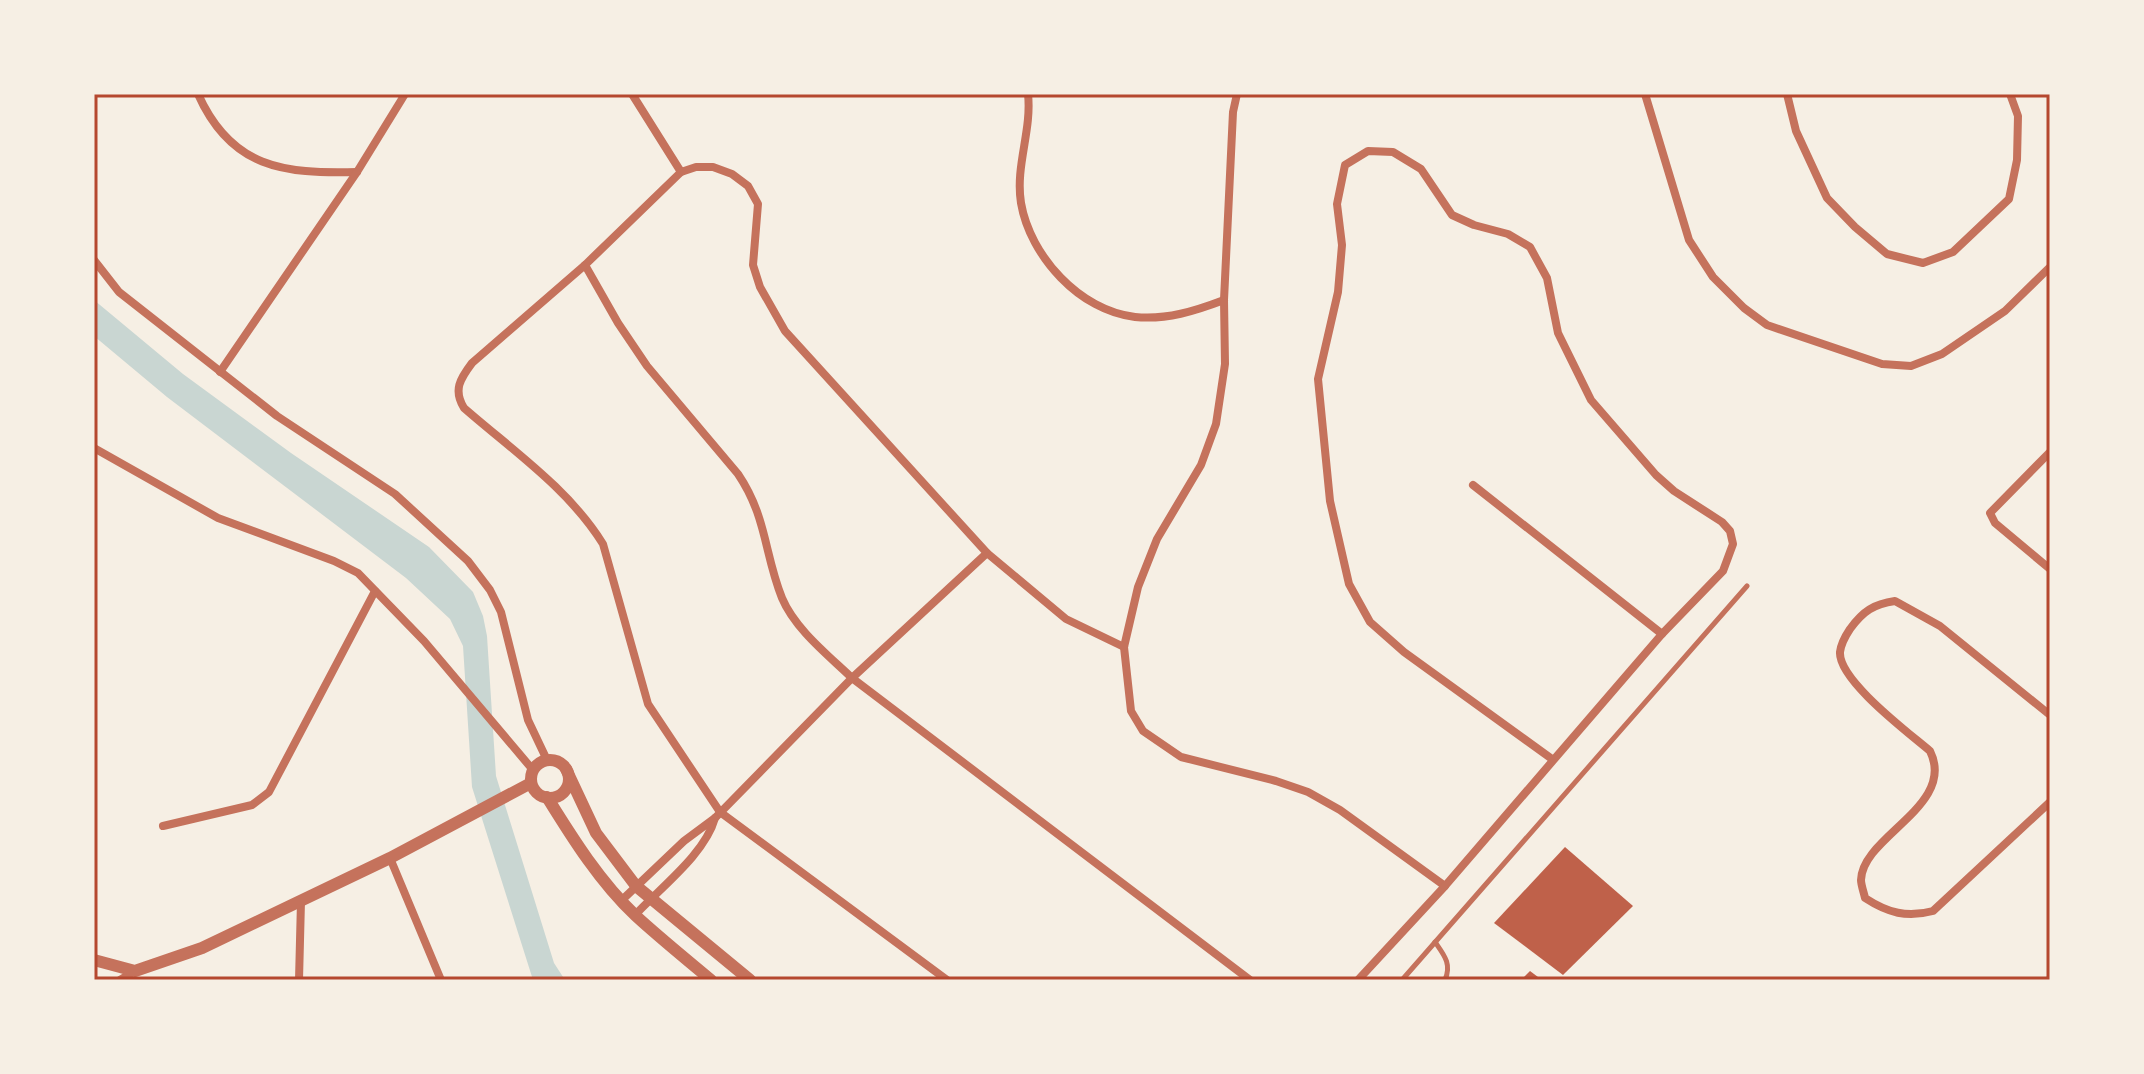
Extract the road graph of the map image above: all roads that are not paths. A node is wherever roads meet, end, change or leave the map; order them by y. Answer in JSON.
{"nodes":[{"id":1,"x":198,"y":94,"type":"edge"},
{"id":2,"x":405,"y":94,"type":"edge"},
{"id":3,"x":632,"y":94,"type":"edge"},
{"id":4,"x":1028,"y":94,"type":"edge"},
{"id":5,"x":1237,"y":94,"type":"edge"},
{"id":6,"x":1645,"y":94,"type":"edge"},
{"id":7,"x":1787,"y":94,"type":"edge"},
{"id":8,"x":2010,"y":94,"type":"edge"},
{"id":9,"x":357,"y":172,"type":"junction"},
{"id":10,"x":681,"y":172,"type":"junction"},
{"id":11,"x":94,"y":260,"type":"edge"},
{"id":12,"x":585,"y":265,"type":"junction"},
{"id":13,"x":2050,"y":267,"type":"edge"},
{"id":14,"x":1224,"y":300,"type":"junction"},
{"id":15,"x":220,"y":372,"type":"junction"},
{"id":16,"x":94,"y":448,"type":"edge"},
{"id":17,"x":2050,"y":452,"type":"edge"},
{"id":18,"x":1473,"y":485,"type":"dead end"},
{"id":19,"x":987,"y":553,"type":"junction"},
{"id":20,"x":2050,"y":569,"type":"edge"},
{"id":21,"x":1747,"y":586,"type":"dead end"},
{"id":22,"x":375,"y":591,"type":"junction"},
{"id":23,"x":1662,"y":634,"type":"junction"},
{"id":24,"x":1124,"y":647,"type":"junction"},
{"id":25,"x":852,"y":678,"type":"junction"},
{"id":26,"x":2050,"y":715,"type":"edge"},
{"id":27,"x":1552,"y":759,"type":"junction"},
{"id":28,"x":547,"y":760,"type":"junction"},
{"id":29,"x":566,"y":769,"type":"junction"},
{"id":30,"x":532,"y":776,"type":"junction"},
{"id":31,"x":547,"y":797,"type":"junction"},
{"id":32,"x":2050,"y":802,"type":"edge"},
{"id":33,"x":718,"y":815,"type":"junction"},
{"id":34,"x":163,"y":826,"type":"dead end"},
{"id":35,"x":390,"y":858,"type":"junction"},
{"id":36,"x":636,"y":886,"type":"junction"},
{"id":37,"x":1445,"y":886,"type":"junction"},
{"id":38,"x":650,"y":899,"type":"junction"},
{"id":39,"x":622,"y":900,"type":"junction"},
{"id":40,"x":301,"y":901,"type":"junction"},
{"id":41,"x":635,"y":915,"type":"junction"},
{"id":42,"x":1435,"y":942,"type":"junction"},
{"id":43,"x":94,"y":960,"type":"edge"},
{"id":44,"x":135,"y":971,"type":"junction"},
{"id":45,"x":120,"y":980,"type":"edge"},
{"id":46,"x":299,"y":980,"type":"edge"},
{"id":47,"x":441,"y":980,"type":"edge"},
{"id":48,"x":711,"y":980,"type":"edge"},
{"id":49,"x":750,"y":980,"type":"edge"},
{"id":50,"x":947,"y":980,"type":"edge"},
{"id":51,"x":1250,"y":980,"type":"edge"},
{"id":52,"x":1358,"y":980,"type":"edge"},
{"id":53,"x":1402,"y":980,"type":"edge"},
{"id":54,"x":1445,"y":980,"type":"edge"}],
"edges":[{"from":1,"to":9,"type":"street"},
{"from":2,"to":9,"type":"street"},
{"from":3,"to":10,"type":"street"},
{"from":4,"to":14,"type":"street"},
{"from":5,"to":14,"type":"street"},
{"from":6,"to":13,"type":"street"},
{"from":7,"to":8,"type":"street"},
{"from":9,"to":15,"type":"street"},
{"from":10,"to":12,"type":"street"},
{"from":10,"to":19,"type":"street"},
{"from":11,"to":15,"type":"street"},
{"from":12,"to":25,"type":"street"},
{"from":12,"to":33,"type":"street"},
{"from":14,"to":24,"type":"street"},
{"from":15,"to":28,"type":"street"},
{"from":16,"to":22,"type":"street"},
{"from":17,"to":20,"type":"street"},
{"from":18,"to":23,"type":"street"},
{"from":19,"to":24,"type":"street"},
{"from":19,"to":25,"type":"street"},
{"from":21,"to":42,"type":"lane"},
{"from":22,"to":30,"type":"street"},
{"from":22,"to":34,"type":"street"},
{"from":23,"to":27,"type":"street"},
{"from":23,"to":27,"type":"street"},
{"from":24,"to":37,"type":"street"},
{"from":25,"to":33,"type":"street"},
{"from":25,"to":51,"type":"street"},
{"from":26,"to":32,"type":"street"},
{"from":27,"to":37,"type":"street"},
{"from":28,"to":29,"type":"street"},
{"from":28,"to":30,"type":"street"},
{"from":29,"to":31,"type":"street"},
{"from":29,"to":36,"type":"street"},
{"from":30,"to":31,"type":"street"},
{"from":30,"to":35,"type":"street"},
{"from":31,"to":39,"type":"street"},
{"from":33,"to":36,"type":"street"},
{"from":33,"to":38,"type":"street"},
{"from":33,"to":50,"type":"street"},
{"from":35,"to":40,"type":"street"},
{"from":35,"to":47,"type":"street"},
{"from":36,"to":38,"type":"street"},
{"from":36,"to":39,"type":"street"},
{"from":37,"to":52,"type":"street"},
{"from":38,"to":41,"type":"street"},
{"from":38,"to":49,"type":"street"},
{"from":39,"to":41,"type":"street"},
{"from":40,"to":44,"type":"street"},
{"from":40,"to":46,"type":"street"},
{"from":41,"to":48,"type":"street"},
{"from":42,"to":53,"type":"lane"},
{"from":42,"to":54,"type":"lane"},
{"from":43,"to":44,"type":"street"},
{"from":44,"to":45,"type":"street"}]}
